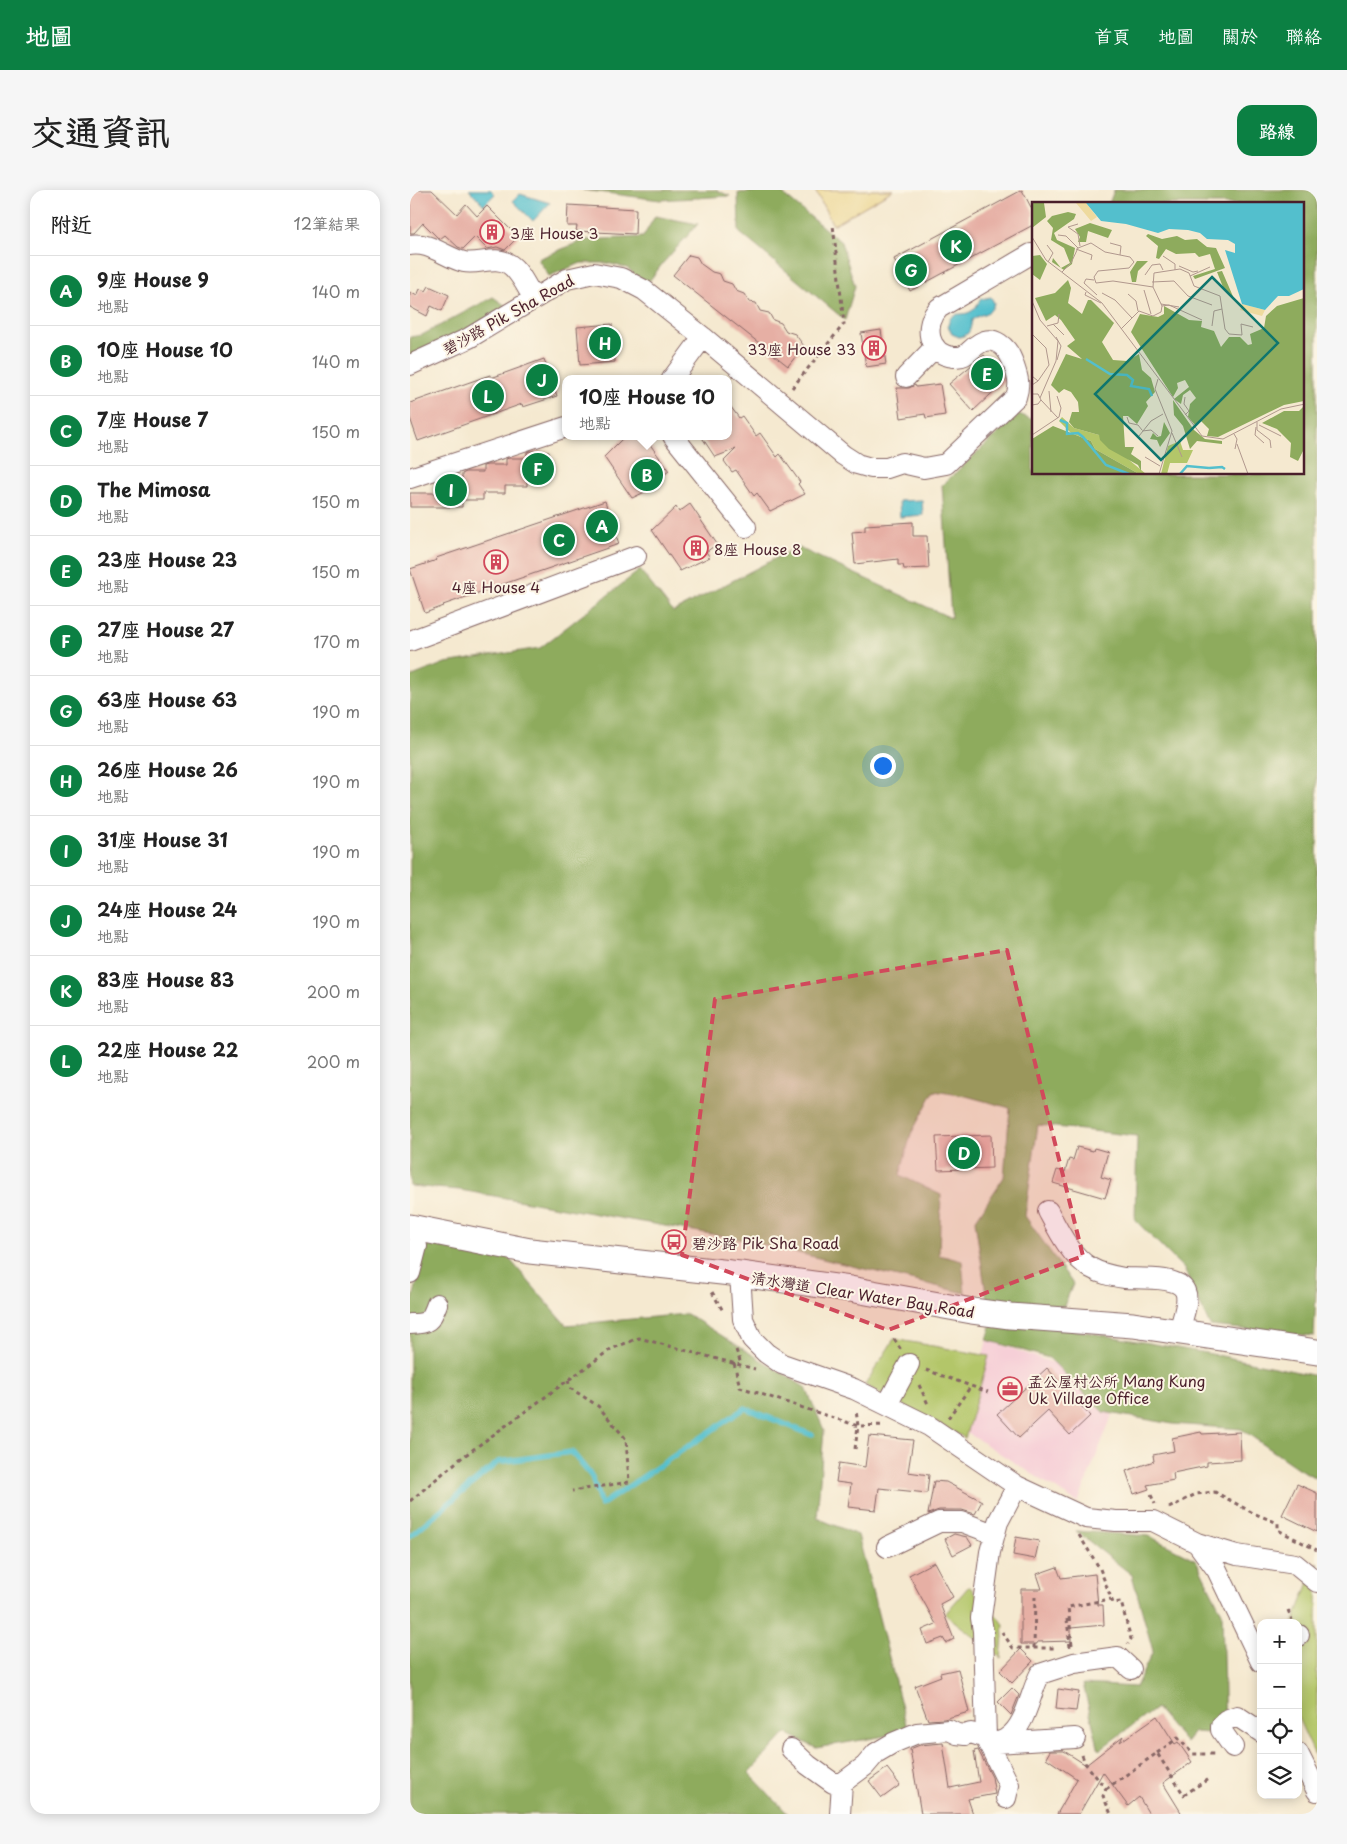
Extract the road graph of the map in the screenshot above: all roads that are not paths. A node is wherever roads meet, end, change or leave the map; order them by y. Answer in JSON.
{"nodes":[{"id":1,"x":410,"y":245,"type":"edge"},
{"id":2,"x":1031,"y":254,"type":"dead end"},
{"id":3,"x":534,"y":299,"type":"junction"},
{"id":4,"x":703,"y":337,"type":"junction"},
{"id":5,"x":935,"y":347,"type":"junction"},
{"id":6,"x":410,"y":365,"type":"edge"},
{"id":7,"x":675,"y":375,"type":"edge"},
{"id":8,"x":906,"y":377,"type":"dead end"},
{"id":9,"x":562,"y":428,"type":"edge"},
{"id":10,"x":676,"y":440,"type":"edge"},
{"id":11,"x":410,"y":478,"type":"edge"},
{"id":12,"x":746,"y":527,"type":"dead end"},
{"id":13,"x":636,"y":556,"type":"dead end"},
{"id":14,"x":410,"y":641,"type":"edge"},
{"id":15,"x":1048,"y":1211,"type":"dead end"},
{"id":16,"x":414,"y":1237,"type":"edge"},
{"id":17,"x":410,"y":1273,"type":"edge"},
{"id":18,"x":740,"y":1274,"type":"junction"},
{"id":19,"x":437,"y":1304,"type":"dead end"},
{"id":20,"x":410,"y":1324,"type":"edge"},
{"id":21,"x":1179,"y":1332,"type":"junction"},
{"id":22,"x":1317,"y":1352,"type":"edge"},
{"id":23,"x":908,"y":1364,"type":"road end"},
{"id":24,"x":887,"y":1405,"type":"junction"},
{"id":25,"x":1017,"y":1486,"type":"junction"},
{"id":26,"x":994,"y":1534,"type":"junction"},
{"id":27,"x":1197,"y":1543,"type":"junction"},
{"id":28,"x":887,"y":1547,"type":"dead end"},
{"id":29,"x":1317,"y":1582,"type":"edge"},
{"id":30,"x":1257,"y":1652,"type":"edge"},
{"id":31,"x":1131,"y":1669,"type":"dead end"},
{"id":32,"x":1257,"y":1729,"type":"edge"},
{"id":33,"x":1075,"y":1738,"type":"road end"},
{"id":34,"x":987,"y":1741,"type":"junction"},
{"id":35,"x":791,"y":1749,"type":"dead end"},
{"id":36,"x":1229,"y":1750,"type":"road end"},
{"id":37,"x":1298,"y":1754,"type":"edge"},
{"id":38,"x":842,"y":1783,"type":"junction"},
{"id":39,"x":1317,"y":1791,"type":"edge"},
{"id":40,"x":1006,"y":1798,"type":"dead end"},
{"id":41,"x":840,"y":1814,"type":"edge"}],
"edges":[{"from":1,"to":3,"type":"street"},
{"from":2,"to":5,"type":"street"},
{"from":3,"to":4,"type":"street","name":"碧沙路 Pik Sha Road"},
{"from":3,"to":6,"type":"street","name":"碧沙路 Pik Sha Road"},
{"from":4,"to":5,"type":"street","name":"碧沙路 Pik Sha Road"},
{"from":4,"to":7,"type":"street"},
{"from":5,"to":8,"type":"street"},
{"from":9,"to":11,"type":"street"},
{"from":10,"to":12,"type":"street"},
{"from":13,"to":14,"type":"street"},
{"from":15,"to":21,"type":"street"},
{"from":16,"to":17,"type":"street"},
{"from":16,"to":18,"type":"main road","name":"清水灣道 Clear Water Bay Road"},
{"from":18,"to":21,"type":"main road","name":"清水灣道 Clear Water Bay Road"},
{"from":18,"to":24,"type":"street"},
{"from":19,"to":20,"type":"street"},
{"from":21,"to":22,"type":"main road","name":"清水灣道 Clear Water Bay Road"},
{"from":23,"to":24,"type":"street"},
{"from":24,"to":25,"type":"street"},
{"from":25,"to":26,"type":"street"},
{"from":25,"to":27,"type":"street"},
{"from":26,"to":28,"type":"street"},
{"from":26,"to":34,"type":"street"},
{"from":27,"to":29,"type":"street"},
{"from":27,"to":30,"type":"street"},
{"from":31,"to":34,"type":"street"},
{"from":32,"to":36,"type":"street"},
{"from":33,"to":34,"type":"street"},
{"from":34,"to":38,"type":"street"},
{"from":34,"to":40,"type":"street"},
{"from":35,"to":38,"type":"street"},
{"from":37,"to":39,"type":"street"},
{"from":38,"to":41,"type":"street"}]}
